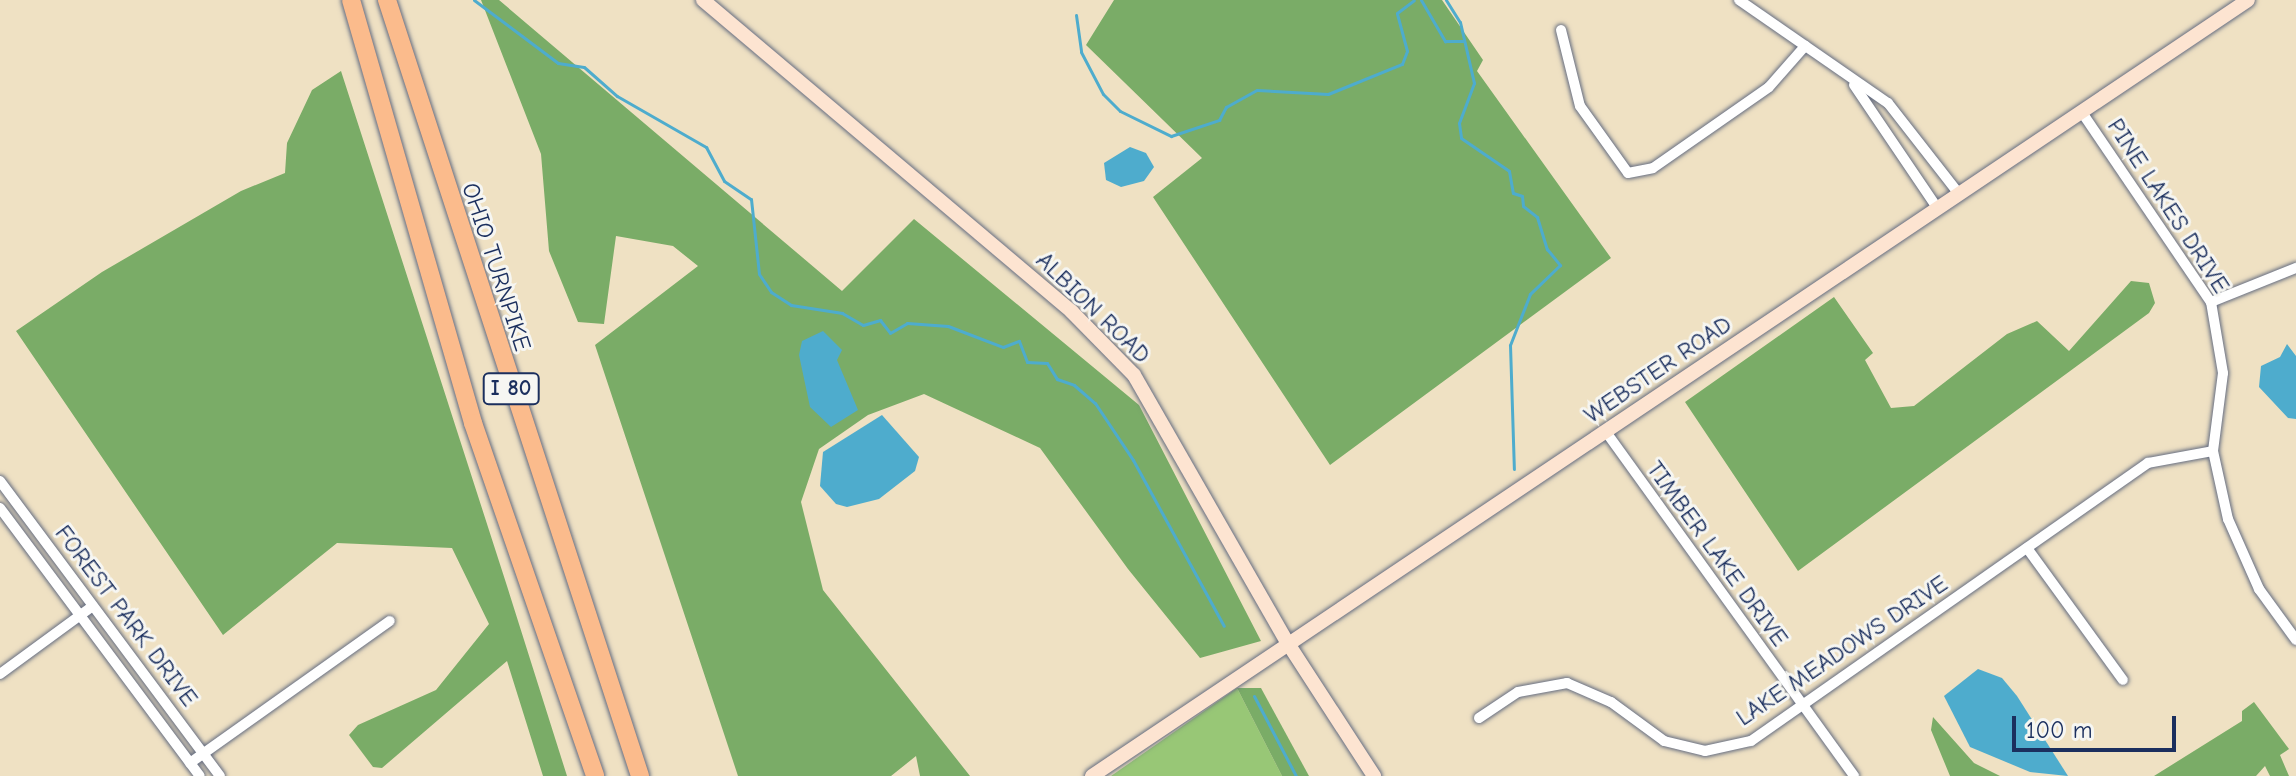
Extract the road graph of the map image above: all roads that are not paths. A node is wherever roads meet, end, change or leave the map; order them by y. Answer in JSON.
{"nodes":[{"id":1,"x":351,"y":0,"type":"edge"},
{"id":2,"x":387,"y":0,"type":"edge"},
{"id":3,"x":703,"y":0,"type":"edge"},
{"id":4,"x":1739,"y":0,"type":"edge"},
{"id":5,"x":2248,"y":0,"type":"edge"},
{"id":6,"x":1561,"y":30,"type":"dead end"},
{"id":7,"x":1805,"y":46,"type":"junction"},
{"id":8,"x":1847,"y":78,"type":"junction"},
{"id":9,"x":2081,"y":111,"type":"junction"},
{"id":10,"x":1959,"y":194,"type":"junction"},
{"id":11,"x":1938,"y":209,"type":"junction"},
{"id":12,"x":2296,"y":268,"type":"edge"},
{"id":13,"x":2211,"y":302,"type":"junction"},
{"id":14,"x":1606,"y":432,"type":"junction"},
{"id":15,"x":2213,"y":451,"type":"junction"},
{"id":16,"x":0,"y":481,"type":"edge"},
{"id":17,"x":0,"y":508,"type":"edge"},
{"id":18,"x":2027,"y":548,"type":"junction"},
{"id":19,"x":93,"y":606,"type":"junction"},
{"id":20,"x":81,"y":614,"type":"junction"},
{"id":21,"x":390,"y":621,"type":"dead end"},
{"id":22,"x":2296,"y":640,"type":"edge"},
{"id":23,"x":1287,"y":642,"type":"junction"},
{"id":24,"x":0,"y":674,"type":"edge"},
{"id":25,"x":2123,"y":680,"type":"dead end"},
{"id":26,"x":1803,"y":707,"type":"junction"},
{"id":27,"x":1479,"y":718,"type":"dead end"},
{"id":28,"x":203,"y":753,"type":"junction"},
{"id":29,"x":190,"y":763,"type":"junction"},
{"id":30,"x":200,"y":776,"type":"edge"},
{"id":31,"x":220,"y":776,"type":"edge"},
{"id":32,"x":595,"y":776,"type":"edge"},
{"id":33,"x":640,"y":776,"type":"edge"},
{"id":34,"x":1092,"y":776,"type":"edge"},
{"id":35,"x":1374,"y":776,"type":"edge"},
{"id":36,"x":1854,"y":776,"type":"edge"}],
"edges":[{"from":1,"to":32,"type":"highway","number":"I 80"},
{"from":2,"to":33,"type":"highway","name":"OHIO TURNPIKE","number":"I 80"},
{"from":3,"to":23,"type":"street","name":"ALBION ROAD"},
{"from":4,"to":7,"type":"street"},
{"from":5,"to":9,"type":"street","name":"WEBSTER ROAD"},
{"from":6,"to":7,"type":"street"},
{"from":7,"to":8,"type":"street"},
{"from":8,"to":10,"type":"street"},
{"from":8,"to":11,"type":"street"},
{"from":9,"to":10,"type":"street","name":"WEBSTER ROAD"},
{"from":9,"to":13,"type":"street","name":"PINE LAKES DRIVE"},
{"from":10,"to":11,"type":"street","name":"WEBSTER ROAD"},
{"from":11,"to":14,"type":"street","name":"WEBSTER ROAD"},
{"from":12,"to":13,"type":"street"},
{"from":13,"to":15,"type":"street","name":"PINE LAKES DRIVE"},
{"from":14,"to":23,"type":"street","name":"WEBSTER ROAD"},
{"from":14,"to":26,"type":"street","name":"TIMBER LAKE DRIVE"},
{"from":15,"to":18,"type":"street","name":"LAKE MEADOWS DRIVE"},
{"from":15,"to":22,"type":"street","name":"PINE LAKES DRIVE"},
{"from":16,"to":19,"type":"street","name":"FOREST PARK DRIVE"},
{"from":17,"to":20,"type":"street","name":"FOREST PARK DRIVE"},
{"from":18,"to":25,"type":"street"},
{"from":18,"to":26,"type":"street","name":"LAKE MEADOWS DRIVE"},
{"from":19,"to":20,"type":"street"},
{"from":19,"to":28,"type":"street","name":"FOREST PARK DRIVE"},
{"from":20,"to":24,"type":"street"},
{"from":20,"to":29,"type":"street","name":"FOREST PARK DRIVE"},
{"from":21,"to":28,"type":"street"},
{"from":23,"to":34,"type":"street","name":"WEBSTER ROAD"},
{"from":23,"to":35,"type":"street","name":"ALBION ROAD"},
{"from":26,"to":27,"type":"street","name":"LAKE MEADOWS DRIVE"},
{"from":26,"to":36,"type":"street","name":"TIMBER LAKE DRIVE"},
{"from":28,"to":29,"type":"street"},
{"from":28,"to":31,"type":"street","name":"FOREST PARK DRIVE"},
{"from":29,"to":30,"type":"street","name":"FOREST PARK DRIVE"}]}
